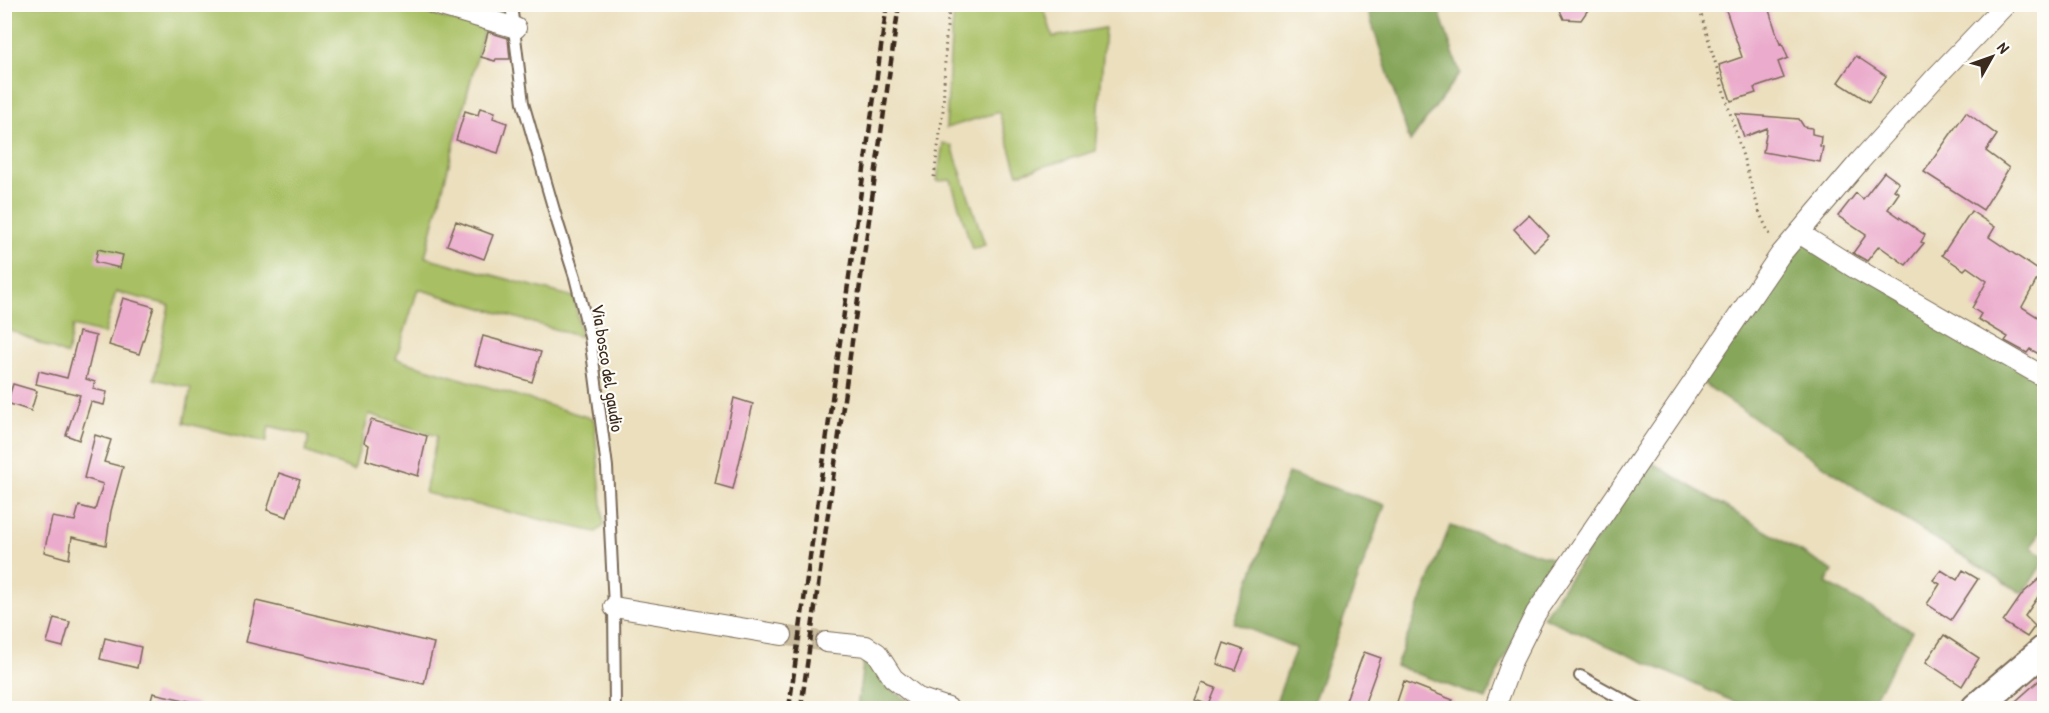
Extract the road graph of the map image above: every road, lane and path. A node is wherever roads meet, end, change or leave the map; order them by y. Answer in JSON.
{"nodes":[{"id":1,"x":434,"y":4,"type":"edge"},
{"id":2,"x":511,"y":4,"type":"edge"},
{"id":3,"x":950,"y":4,"type":"edge"},
{"id":4,"x":1698,"y":4,"type":"edge"},
{"id":5,"x":2006,"y":4,"type":"edge"},
{"id":6,"x":516,"y":28,"type":"junction"},
{"id":7,"x":934,"y":177,"type":"dead end"},
{"id":8,"x":1799,"y":233,"type":"junction"},
{"id":9,"x":1780,"y":255,"type":"junction"},
{"id":10,"x":2044,"y":377,"type":"edge"},
{"id":11,"x":614,"y":607,"type":"junction"},
{"id":12,"x":782,"y":635,"type":"tunnel mouth"},
{"id":13,"x":826,"y":642,"type":"tunnel mouth"},
{"id":14,"x":2044,"y":650,"type":"edge"},
{"id":15,"x":1580,"y":676,"type":"dead end"},
{"id":16,"x":615,"y":708,"type":"edge"},
{"id":17,"x":948,"y":708,"type":"edge"},
{"id":18,"x":1495,"y":708,"type":"edge"},
{"id":19,"x":1638,"y":708,"type":"edge"},
{"id":20,"x":1976,"y":708,"type":"edge"}],
"edges":[{"from":1,"to":6,"type":"street"},
{"from":2,"to":6,"type":"lane","name":"Via bosco del gaudio"},
{"from":3,"to":7,"type":"path"},
{"from":4,"to":9,"type":"path"},
{"from":5,"to":8,"type":"street"},
{"from":6,"to":11,"type":"lane","name":"Via bosco del gaudio"},
{"from":8,"to":9,"type":"street"},
{"from":8,"to":10,"type":"street"},
{"from":9,"to":18,"type":"street"},
{"from":11,"to":12,"type":"street"},
{"from":11,"to":16,"type":"lane","name":"Via bosco del gaudio"},
{"from":13,"to":17,"type":"street"},
{"from":14,"to":20,"type":"main road"},
{"from":15,"to":19,"type":"lane"}]}
